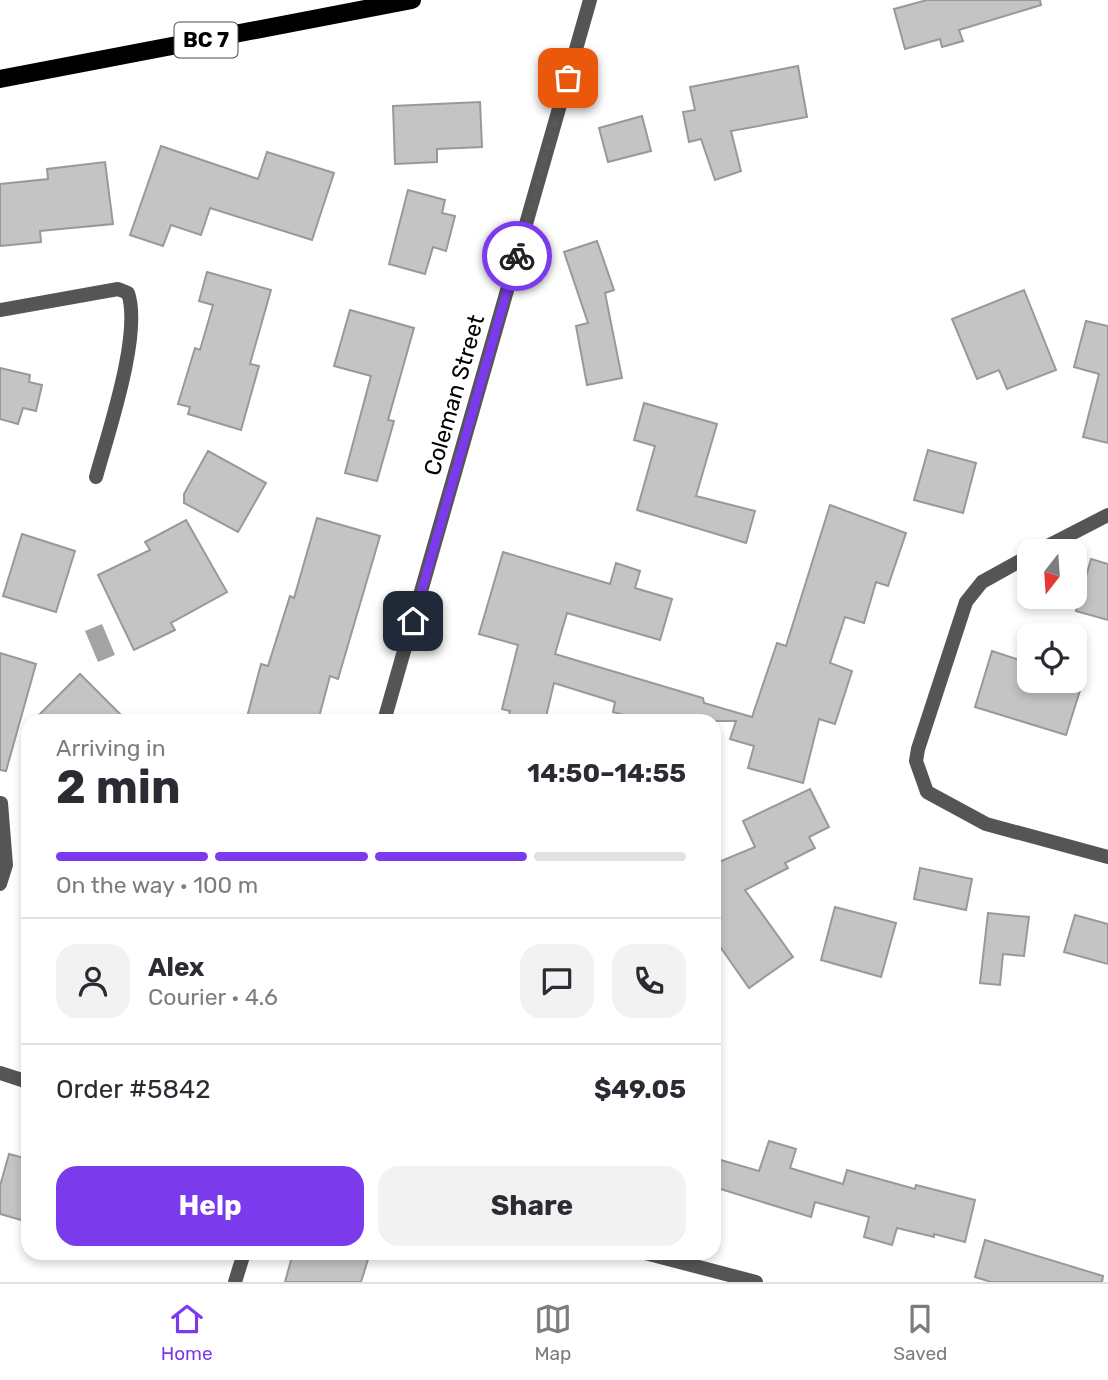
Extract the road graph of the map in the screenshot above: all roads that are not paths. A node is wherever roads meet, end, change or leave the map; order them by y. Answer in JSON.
{"nodes":[{"id":1,"x":412,"y":0,"type":"edge"},
{"id":2,"x":590,"y":0,"type":"edge"},
{"id":3,"x":0,"y":79,"type":"edge"},
{"id":4,"x":0,"y":310,"type":"edge"},
{"id":5,"x":96,"y":477,"type":"dead end"},
{"id":6,"x":1108,"y":515,"type":"edge"},
{"id":7,"x":1061,"y":539,"type":"edge"},
{"id":8,"x":1017,"y":563,"type":"edge"},
{"id":9,"x":386,"y":714,"type":"edge"},
{"id":10,"x":1,"y":803,"type":"edge"},
{"id":11,"x":1108,"y":857,"type":"edge"},
{"id":12,"x":0,"y":884,"type":"edge"},
{"id":13,"x":0,"y":1073,"type":"edge"},
{"id":14,"x":21,"y":1080,"type":"edge"},
{"id":15,"x":242,"y":1260,"type":"edge"},
{"id":16,"x":672,"y":1260,"type":"edge"},
{"id":17,"x":235,"y":1282,"type":"edge"},
{"id":18,"x":756,"y":1282,"type":"edge"}],
"edges":[{"from":1,"to":3,"type":"main road","number":"BC 7"},
{"from":2,"to":9,"type":"street","name":"Coleman Street"},
{"from":4,"to":5,"type":"street"},
{"from":6,"to":7,"type":"street"},
{"from":8,"to":11,"type":"street"},
{"from":10,"to":12,"type":"street"},
{"from":13,"to":14,"type":"street"},
{"from":15,"to":17,"type":"street"},
{"from":16,"to":18,"type":"street"}]}
